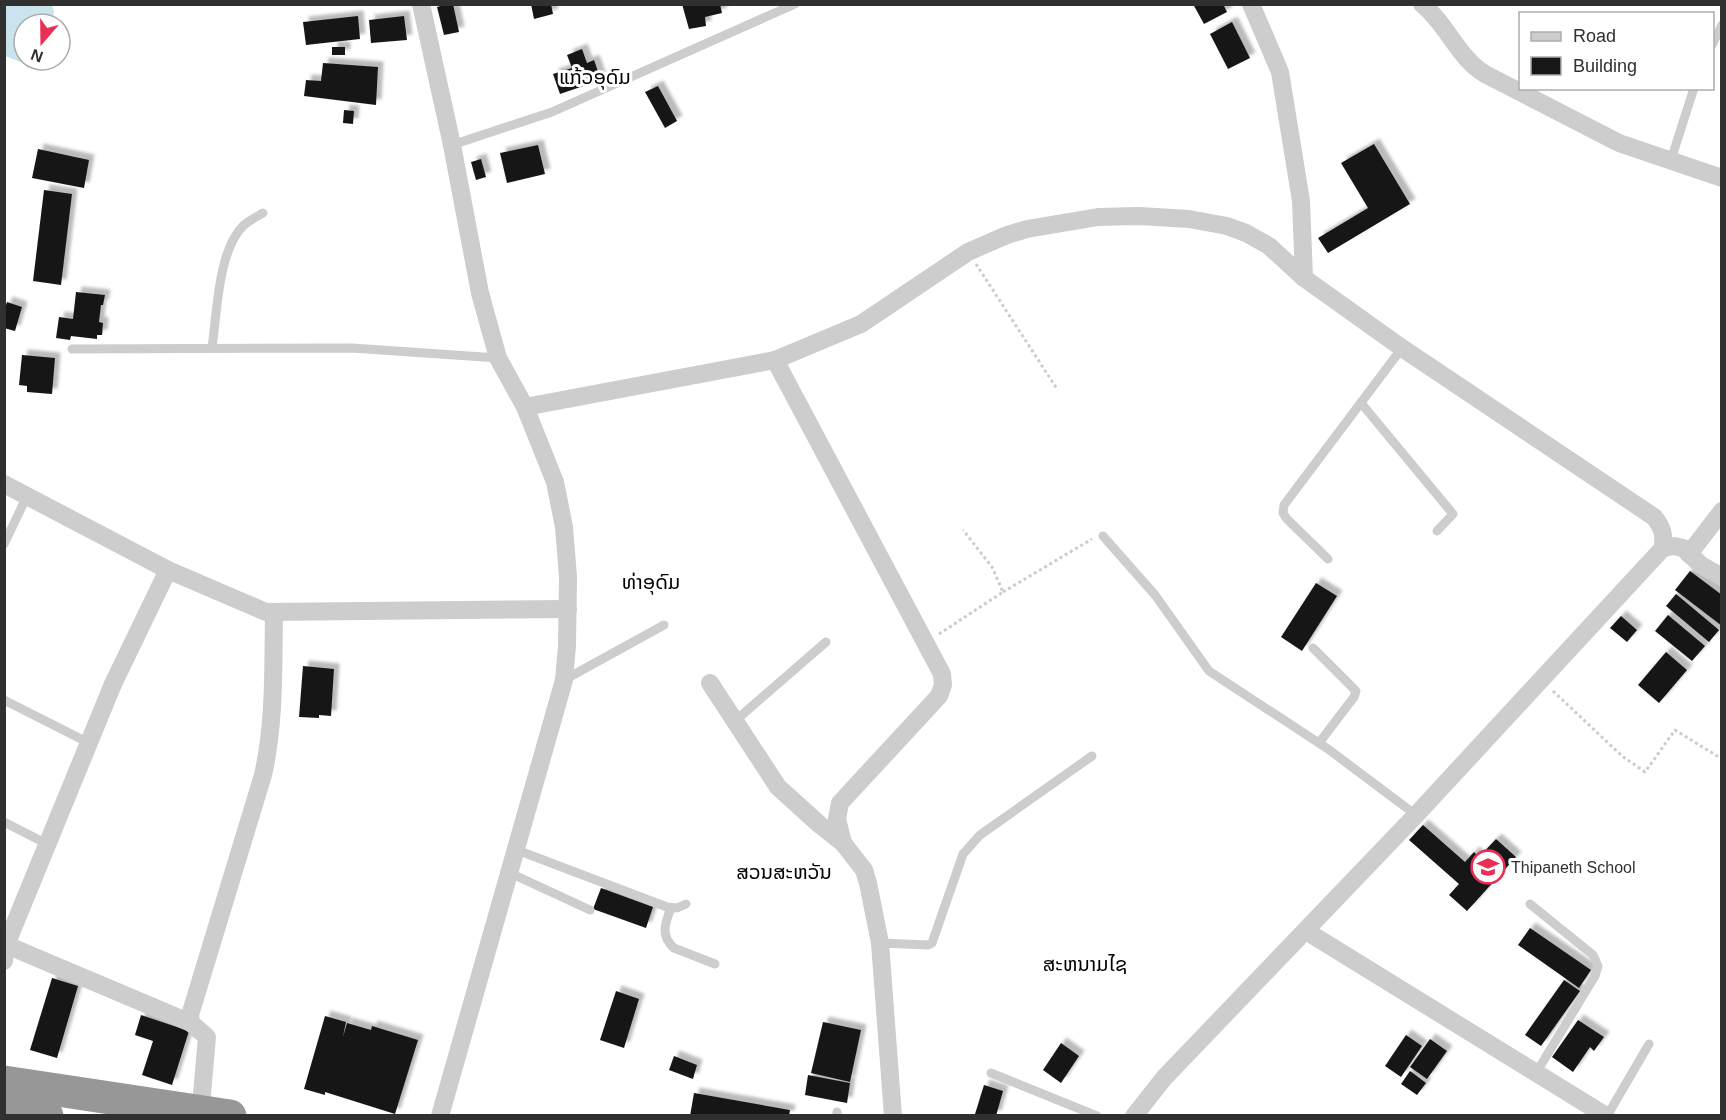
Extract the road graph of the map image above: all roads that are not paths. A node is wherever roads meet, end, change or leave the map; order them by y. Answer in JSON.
{"nodes":[{"id":1,"x":421,"y":4,"type":"edge"},
{"id":2,"x":795,"y":4,"type":"edge"},
{"id":3,"x":1251,"y":4,"type":"edge"},
{"id":4,"x":1422,"y":4,"type":"edge"},
{"id":5,"x":1722,"y":25,"type":"edge"},
{"id":6,"x":1714,"y":43,"type":"edge"},
{"id":7,"x":1693,"y":90,"type":"edge"},
{"id":8,"x":452,"y":146,"type":"junction"},
{"id":9,"x":1671,"y":160,"type":"junction"},
{"id":10,"x":1722,"y":178,"type":"edge"},
{"id":11,"x":263,"y":213,"type":"dead end"},
{"id":12,"x":1304,"y":278,"type":"junction"},
{"id":13,"x":212,"y":348,"type":"junction"},
{"id":14,"x":1402,"y":348,"type":"junction"},
{"id":15,"x":72,"y":349,"type":"dead end"},
{"id":16,"x":498,"y":358,"type":"junction"},
{"id":17,"x":775,"y":360,"type":"junction"},
{"id":18,"x":1361,"y":403,"type":"junction"},
{"id":19,"x":525,"y":407,"type":"junction"},
{"id":20,"x":4,"y":484,"type":"edge"},
{"id":21,"x":27,"y":496,"type":"junction"},
{"id":22,"x":1722,"y":511,"type":"edge"},
{"id":23,"x":1437,"y":531,"type":"dead end"},
{"id":24,"x":1103,"y":536,"type":"road end"},
{"id":25,"x":4,"y":544,"type":"edge"},
{"id":26,"x":1663,"y":548,"type":"junction"},
{"id":27,"x":1689,"y":554,"type":"junction"},
{"id":28,"x":1328,"y":559,"type":"dead end"},
{"id":29,"x":168,"y":570,"type":"junction"},
{"id":30,"x":1722,"y":577,"type":"edge"},
{"id":31,"x":568,"y":609,"type":"junction"},
{"id":32,"x":273,"y":613,"type":"junction"},
{"id":33,"x":664,"y":625,"type":"dead end"},
{"id":34,"x":826,"y":642,"type":"dead end"},
{"id":35,"x":1313,"y":648,"type":"dead end"},
{"id":36,"x":564,"y":680,"type":"junction"},
{"id":37,"x":710,"y":683,"type":"dead end"},
{"id":38,"x":4,"y":700,"type":"edge"},
{"id":39,"x":735,"y":721,"type":"junction"},
{"id":40,"x":89,"y":743,"type":"junction"},
{"id":41,"x":1319,"y":743,"type":"junction"},
{"id":42,"x":1092,"y":756,"type":"dead end"},
{"id":43,"x":1416,"y":815,"type":"junction"},
{"id":44,"x":4,"y":822,"type":"edge"},
{"id":45,"x":843,"y":843,"type":"junction"},
{"id":46,"x":48,"y":844,"type":"junction"},
{"id":47,"x":517,"y":850,"type":"junction"},
{"id":48,"x":510,"y":873,"type":"junction"},
{"id":49,"x":686,"y":904,"type":"dead end"},
{"id":50,"x":1530,"y":904,"type":"dead end"},
{"id":51,"x":671,"y":908,"type":"junction"},
{"id":52,"x":590,"y":910,"type":"dead end"},
{"id":53,"x":1306,"y":931,"type":"junction"},
{"id":54,"x":880,"y":943,"type":"junction"},
{"id":55,"x":5,"y":950,"type":"edge"},
{"id":56,"x":715,"y":964,"type":"dead end"},
{"id":57,"x":191,"y":1023,"type":"junction"},
{"id":58,"x":1649,"y":1044,"type":"dead end"},
{"id":59,"x":991,"y":1073,"type":"dead end"},
{"id":60,"x":1536,"y":1073,"type":"junction"},
{"id":61,"x":4,"y":1082,"type":"edge"},
{"id":62,"x":4,"y":1109,"type":"edge"},
{"id":63,"x":210,"y":1114,"type":"edge"},
{"id":64,"x":47,"y":1116,"type":"edge"},
{"id":65,"x":440,"y":1116,"type":"edge"},
{"id":66,"x":893,"y":1116,"type":"edge"},
{"id":67,"x":1097,"y":1116,"type":"edge"},
{"id":68,"x":1134,"y":1116,"type":"edge"},
{"id":69,"x":1606,"y":1116,"type":"edge"}],
"edges":[{"from":1,"to":8,"type":"street"},
{"from":2,"to":8,"type":"lane"},
{"from":3,"to":12,"type":"street"},
{"from":4,"to":9,"type":"street"},
{"from":5,"to":6,"type":"lane"},
{"from":7,"to":9,"type":"lane"},
{"from":8,"to":16,"type":"street"},
{"from":9,"to":10,"type":"street"},
{"from":11,"to":13,"type":"lane"},
{"from":12,"to":14,"type":"street"},
{"from":12,"to":17,"type":"street"},
{"from":13,"to":15,"type":"lane"},
{"from":13,"to":16,"type":"lane"},
{"from":14,"to":18,"type":"lane"},
{"from":14,"to":26,"type":"street"},
{"from":16,"to":19,"type":"street"},
{"from":17,"to":19,"type":"street"},
{"from":17,"to":45,"type":"street"},
{"from":18,"to":23,"type":"lane"},
{"from":18,"to":28,"type":"lane"},
{"from":19,"to":31,"type":"street"},
{"from":20,"to":21,"type":"street"},
{"from":21,"to":25,"type":"lane"},
{"from":21,"to":29,"type":"street"},
{"from":22,"to":27,"type":"street"},
{"from":24,"to":41,"type":"lane"},
{"from":26,"to":27,"type":"street"},
{"from":26,"to":43,"type":"street"},
{"from":27,"to":30,"type":"street"},
{"from":29,"to":32,"type":"street"},
{"from":29,"to":40,"type":"street"},
{"from":31,"to":32,"type":"street"},
{"from":31,"to":36,"type":"street"},
{"from":32,"to":57,"type":"street"},
{"from":33,"to":36,"type":"lane"},
{"from":34,"to":39,"type":"lane"},
{"from":35,"to":41,"type":"lane"},
{"from":36,"to":47,"type":"street"},
{"from":37,"to":39,"type":"street"},
{"from":38,"to":40,"type":"lane"},
{"from":39,"to":45,"type":"street"},
{"from":40,"to":46,"type":"street"},
{"from":41,"to":43,"type":"lane"},
{"from":42,"to":54,"type":"lane"},
{"from":43,"to":53,"type":"street"},
{"from":44,"to":46,"type":"lane"},
{"from":45,"to":54,"type":"street"},
{"from":46,"to":55,"type":"street"},
{"from":47,"to":48,"type":"street"},
{"from":47,"to":51,"type":"lane"},
{"from":48,"to":52,"type":"lane"},
{"from":48,"to":65,"type":"street"},
{"from":49,"to":51,"type":"lane"},
{"from":50,"to":60,"type":"lane"},
{"from":51,"to":56,"type":"lane"},
{"from":53,"to":60,"type":"street"},
{"from":53,"to":68,"type":"street"},
{"from":54,"to":66,"type":"street"},
{"from":55,"to":57,"type":"street"},
{"from":57,"to":63,"type":"street"},
{"from":58,"to":69,"type":"lane"},
{"from":59,"to":67,"type":"lane"},
{"from":60,"to":69,"type":"street"},
{"from":61,"to":63,"type":"highway"},
{"from":62,"to":64,"type":"highway"}]}
